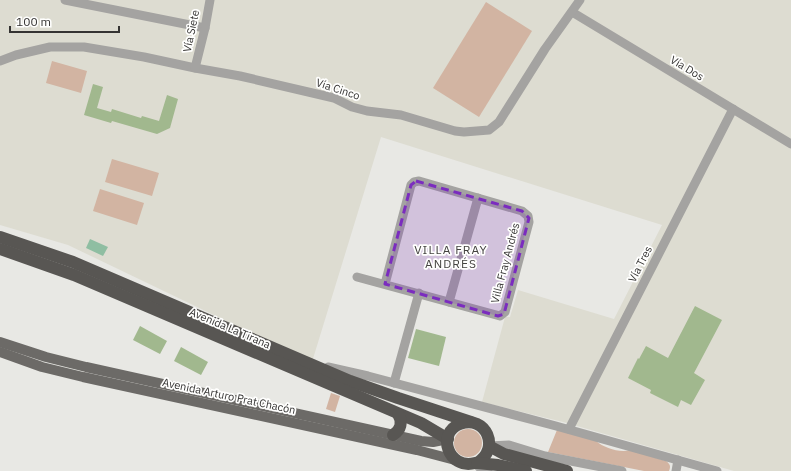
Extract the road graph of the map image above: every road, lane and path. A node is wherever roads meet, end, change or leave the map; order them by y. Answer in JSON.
{"nodes":[{"id":1,"x":65,"y":0,"type":"edge"},
{"id":2,"x":210,"y":0,"type":"edge"},
{"id":3,"x":580,"y":0,"type":"edge"},
{"id":4,"x":572,"y":12,"type":"junction"},
{"id":5,"x":205,"y":28,"type":"junction"},
{"id":6,"x":0,"y":61,"type":"edge"},
{"id":7,"x":195,"y":68,"type":"junction"},
{"id":8,"x":734,"y":109,"type":"junction"},
{"id":9,"x":791,"y":144,"type":"edge"},
{"id":10,"x":478,"y":198,"type":"junction"},
{"id":11,"x":0,"y":237,"type":"edge"},
{"id":12,"x":0,"y":249,"type":"edge"},
{"id":13,"x":357,"y":277,"type":"dead end"},
{"id":14,"x":385,"y":284,"type":"junction"},
{"id":15,"x":419,"y":293,"type":"junction"},
{"id":16,"x":449,"y":302,"type":"junction"},
{"id":17,"x":0,"y":342,"type":"edge"},
{"id":18,"x":0,"y":352,"type":"edge"},
{"id":19,"x":311,"y":364,"type":"junction"},
{"id":20,"x":394,"y":383,"type":"junction"},
{"id":21,"x":398,"y":414,"type":"junction"},
{"id":22,"x":471,"y":422,"type":"junction"},
{"id":23,"x":569,"y":430,"type":"junction"},
{"id":24,"x":393,"y":435,"type":"junction"},
{"id":25,"x":448,"y":439,"type":"junction"},
{"id":26,"x":489,"y":446,"type":"junction"},
{"id":27,"x":455,"y":460,"type":"junction"},
{"id":28,"x":678,"y":460,"type":"junction"},
{"id":29,"x":476,"y":463,"type":"junction"},
{"id":30,"x":488,"y":471,"type":"edge"},
{"id":31,"x":526,"y":471,"type":"edge"},
{"id":32,"x":567,"y":471,"type":"edge"},
{"id":33,"x":622,"y":471,"type":"edge"},
{"id":34,"x":676,"y":471,"type":"edge"},
{"id":35,"x":717,"y":471,"type":"edge"}],
"edges":[{"from":1,"to":5,"type":"street"},
{"from":2,"to":5,"type":"street","name":"Vía Siete"},
{"from":3,"to":4,"type":"street","name":"Vía Cinco"},
{"from":4,"to":7,"type":"street","name":"Vía Cinco"},
{"from":4,"to":8,"type":"street","name":"Vía Dos"},
{"from":5,"to":7,"type":"street","name":"Vía Siete"},
{"from":6,"to":7,"type":"street","name":"Vía Cinco"},
{"from":8,"to":9,"type":"street","name":"Vía Dos"},
{"from":8,"to":23,"type":"street","name":"Vía Tres"},
{"from":10,"to":14,"type":"street","name":"Villa Fray Andrés"},
{"from":10,"to":16,"type":"street"},
{"from":10,"to":16,"type":"street","name":"Villa Fray Andrés"},
{"from":11,"to":19,"type":"highway","name":"Avenida La Tirana"},
{"from":12,"to":21,"type":"highway","name":"Avenida La Tirana"},
{"from":13,"to":14,"type":"street","name":"Villa Fray Andrés"},
{"from":14,"to":15,"type":"street","name":"Villa Fray Andrés"},
{"from":15,"to":16,"type":"street","name":"Villa Fray Andrés"},
{"from":15,"to":20,"type":"street"},
{"from":17,"to":24,"type":"main road","name":"Avenida Arturo Prat Chacón"},
{"from":18,"to":27,"type":"main road","name":"Avenida Arturo Prat Chacón"},
{"from":19,"to":20,"type":"street","name":"Avenida La Tirana"},
{"from":19,"to":22,"type":"highway","name":"Avenida La Tirana"},
{"from":20,"to":23,"type":"street","name":"Avenida La Tirana"},
{"from":21,"to":24,"type":"highway"},
{"from":21,"to":25,"type":"highway","name":"Avenida La Tirana"},
{"from":22,"to":25,"type":"highway"},
{"from":22,"to":26,"type":"highway"},
{"from":23,"to":28,"type":"street"},
{"from":24,"to":25,"type":"main road","name":"Avenida Arturo Prat Chacón"},
{"from":25,"to":27,"type":"highway"},
{"from":26,"to":29,"type":"highway"},
{"from":26,"to":32,"type":"highway"},
{"from":26,"to":33,"type":"street"},
{"from":27,"to":29,"type":"highway","name":"Avenida Arturo Prat Chacón"},
{"from":28,"to":34,"type":"street"},
{"from":28,"to":35,"type":"street"},
{"from":29,"to":30,"type":"street","name":"Avenida Arturo Prat Chacón"},
{"from":29,"to":31,"type":"highway","name":"Avenida Arturo Prat Chacón"}]}
